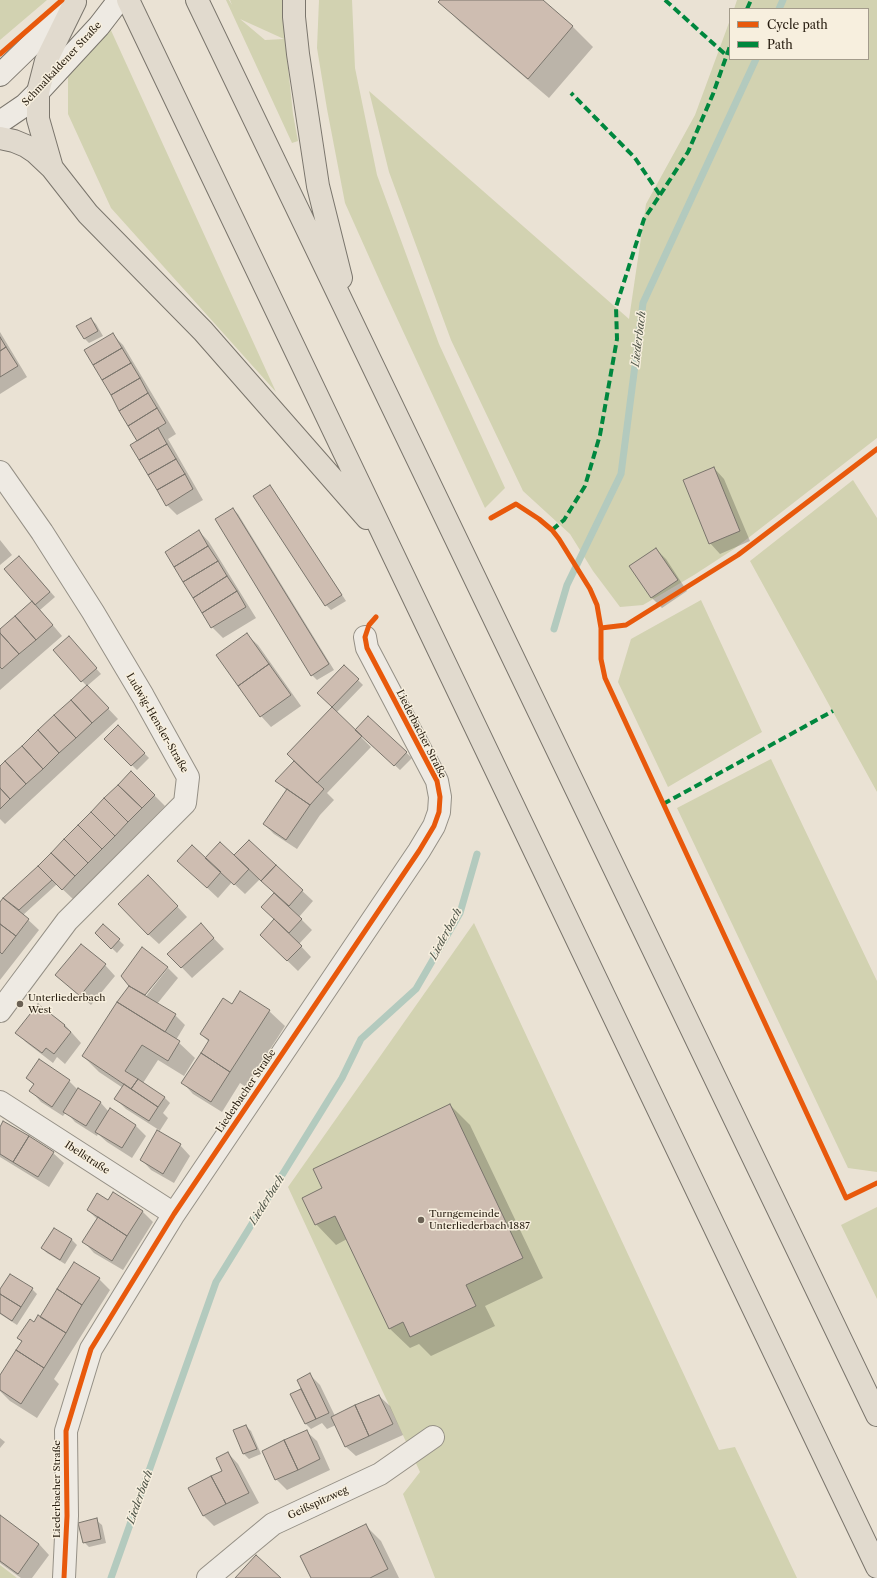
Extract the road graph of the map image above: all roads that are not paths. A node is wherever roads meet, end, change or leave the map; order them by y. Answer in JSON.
{"nodes":[{"id":1,"x":197,"y":0,"type":"edge"},
{"id":2,"x":294,"y":0,"type":"edge"},
{"id":3,"x":76,"y":1,"type":"edge"},
{"id":4,"x":127,"y":4,"type":"edge"},
{"id":5,"x":0,"y":75,"type":"edge"},
{"id":6,"x":38,"y":92,"type":"junction"},
{"id":7,"x":0,"y":122,"type":"edge"},
{"id":8,"x":0,"y":138,"type":"edge"},
{"id":9,"x":52,"y":168,"type":"junction"},
{"id":10,"x":352,"y":322,"type":"junction"},
{"id":11,"x":0,"y":472,"type":"edge"},
{"id":12,"x":384,"y":537,"type":"junction"},
{"id":13,"x":365,"y":636,"type":"dead end"},
{"id":14,"x":0,"y":1011,"type":"edge"},
{"id":15,"x":0,"y":1102,"type":"edge"},
{"id":16,"x":174,"y":1214,"type":"junction"},
{"id":17,"x":877,"y":1415,"type":"edge"},
{"id":18,"x":433,"y":1437,"type":"dead end"},
{"id":19,"x":877,"y":1567,"type":"edge"},
{"id":20,"x":64,"y":1578,"type":"edge"},
{"id":21,"x":208,"y":1578,"type":"edge"}],
"edges":[{"from":1,"to":10,"type":"highway"},
{"from":2,"to":10,"type":"highway"},
{"from":3,"to":5,"type":"street"},
{"from":3,"to":6,"type":"highway"},
{"from":4,"to":6,"type":"street","name":"Schmalkaldener Straße"},
{"from":4,"to":12,"type":"highway"},
{"from":6,"to":7,"type":"street","name":"Schmalkaldener Straße"},
{"from":6,"to":9,"type":"highway"},
{"from":8,"to":9,"type":"highway"},
{"from":9,"to":12,"type":"highway"},
{"from":10,"to":17,"type":"highway"},
{"from":11,"to":14,"type":"street","name":"Ludwig-Hensler-Straße"},
{"from":12,"to":19,"type":"highway"},
{"from":13,"to":16,"type":"street","name":"Liederbacher Straße"},
{"from":15,"to":16,"type":"street","name":"Ibellstraße"},
{"from":16,"to":20,"type":"street","name":"Liederbacher Straße"},
{"from":18,"to":21,"type":"street","name":"Geißspitzweg"}]}
